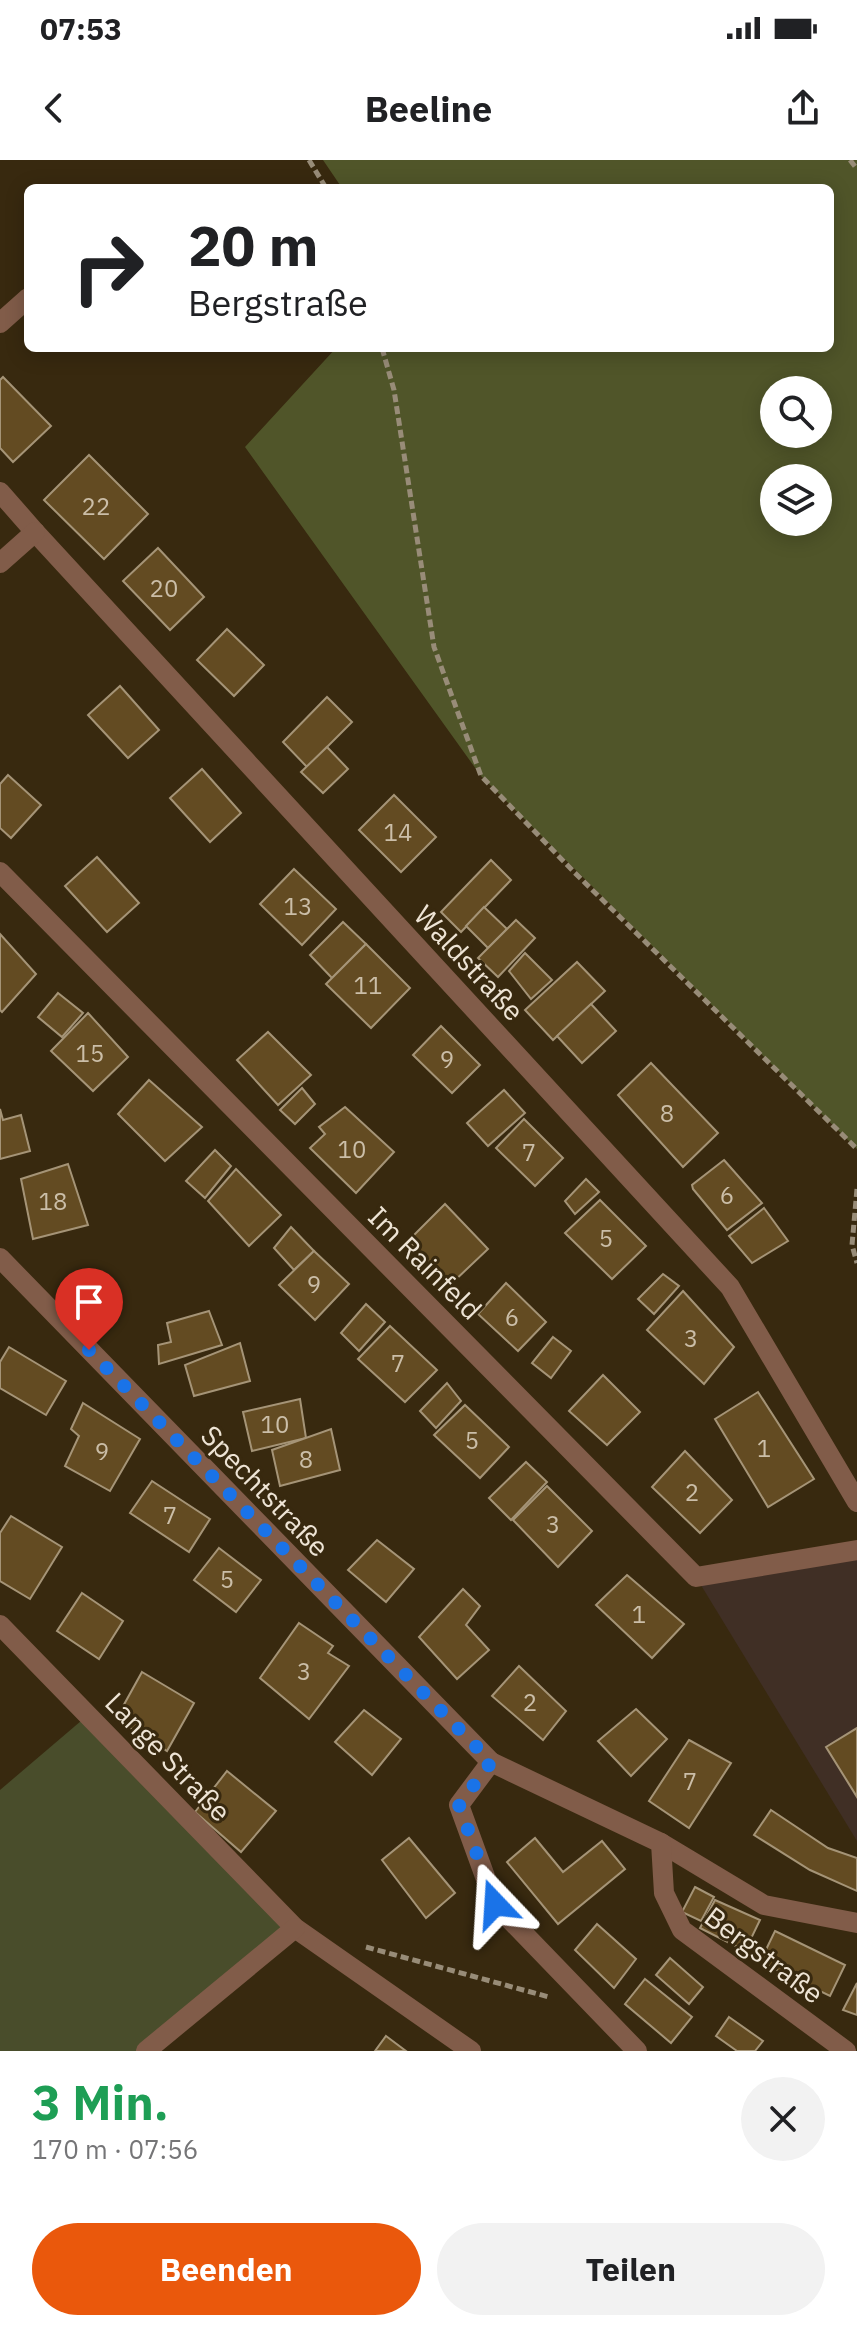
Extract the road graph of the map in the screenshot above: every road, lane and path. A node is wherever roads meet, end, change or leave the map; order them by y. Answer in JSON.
{"nodes":[{"id":1,"x":309,"y":160,"type":"edge"},
{"id":2,"x":850,"y":160,"type":"edge"},
{"id":3,"x":857,"y":169,"type":"edge"},
{"id":4,"x":324,"y":184,"type":"edge"},
{"id":5,"x":24,"y":302,"type":"edge"},
{"id":6,"x":0,"y":323,"type":"edge"},
{"id":7,"x":383,"y":352,"type":"edge"},
{"id":8,"x":0,"y":492,"type":"edge"},
{"id":9,"x":35,"y":532,"type":"junction"},
{"id":10,"x":0,"y":563,"type":"edge"},
{"id":11,"x":0,"y":872,"type":"edge"},
{"id":12,"x":857,"y":1149,"type":"edge"},
{"id":13,"x":857,"y":1189,"type":"edge"},
{"id":14,"x":0,"y":1258,"type":"edge"},
{"id":15,"x":857,"y":1263,"type":"edge"},
{"id":16,"x":857,"y":1502,"type":"edge"},
{"id":17,"x":857,"y":1550,"type":"edge"},
{"id":18,"x":0,"y":1625,"type":"edge"},
{"id":19,"x":491,"y":1762,"type":"junction"},
{"id":20,"x":661,"y":1843,"type":"junction"},
{"id":21,"x":857,"y":1923,"type":"edge"},
{"id":22,"x":295,"y":1928,"type":"junction"},
{"id":23,"x":356,"y":1944,"type":"dead end"},
{"id":24,"x":552,"y":1997,"type":"dead end"},
{"id":25,"x":146,"y":2051,"type":"edge"},
{"id":26,"x":471,"y":2051,"type":"edge"},
{"id":27,"x":637,"y":2051,"type":"edge"},
{"id":28,"x":846,"y":2051,"type":"edge"}],
"edges":[{"from":1,"to":4,"type":"path"},
{"from":2,"to":3,"type":"path"},
{"from":5,"to":6,"type":"street"},
{"from":7,"to":12,"type":"path"},
{"from":8,"to":9,"type":"street","name":"Waldstraße"},
{"from":9,"to":10,"type":"street"},
{"from":9,"to":16,"type":"street","name":"Waldstraße"},
{"from":11,"to":17,"type":"street","name":"Im Rainfeld"},
{"from":13,"to":15,"type":"path"},
{"from":14,"to":19,"type":"street","name":"Spechtstraße"},
{"from":18,"to":22,"type":"street","name":"Lange Straße"},
{"from":19,"to":20,"type":"street","name":"Bergstraße"},
{"from":19,"to":27,"type":"street"},
{"from":20,"to":21,"type":"street","name":"Bergstraße"},
{"from":20,"to":28,"type":"street","name":"Bergstraße"},
{"from":22,"to":25,"type":"street"},
{"from":22,"to":26,"type":"street","name":"Lange Straße"},
{"from":23,"to":24,"type":"path"}]}
